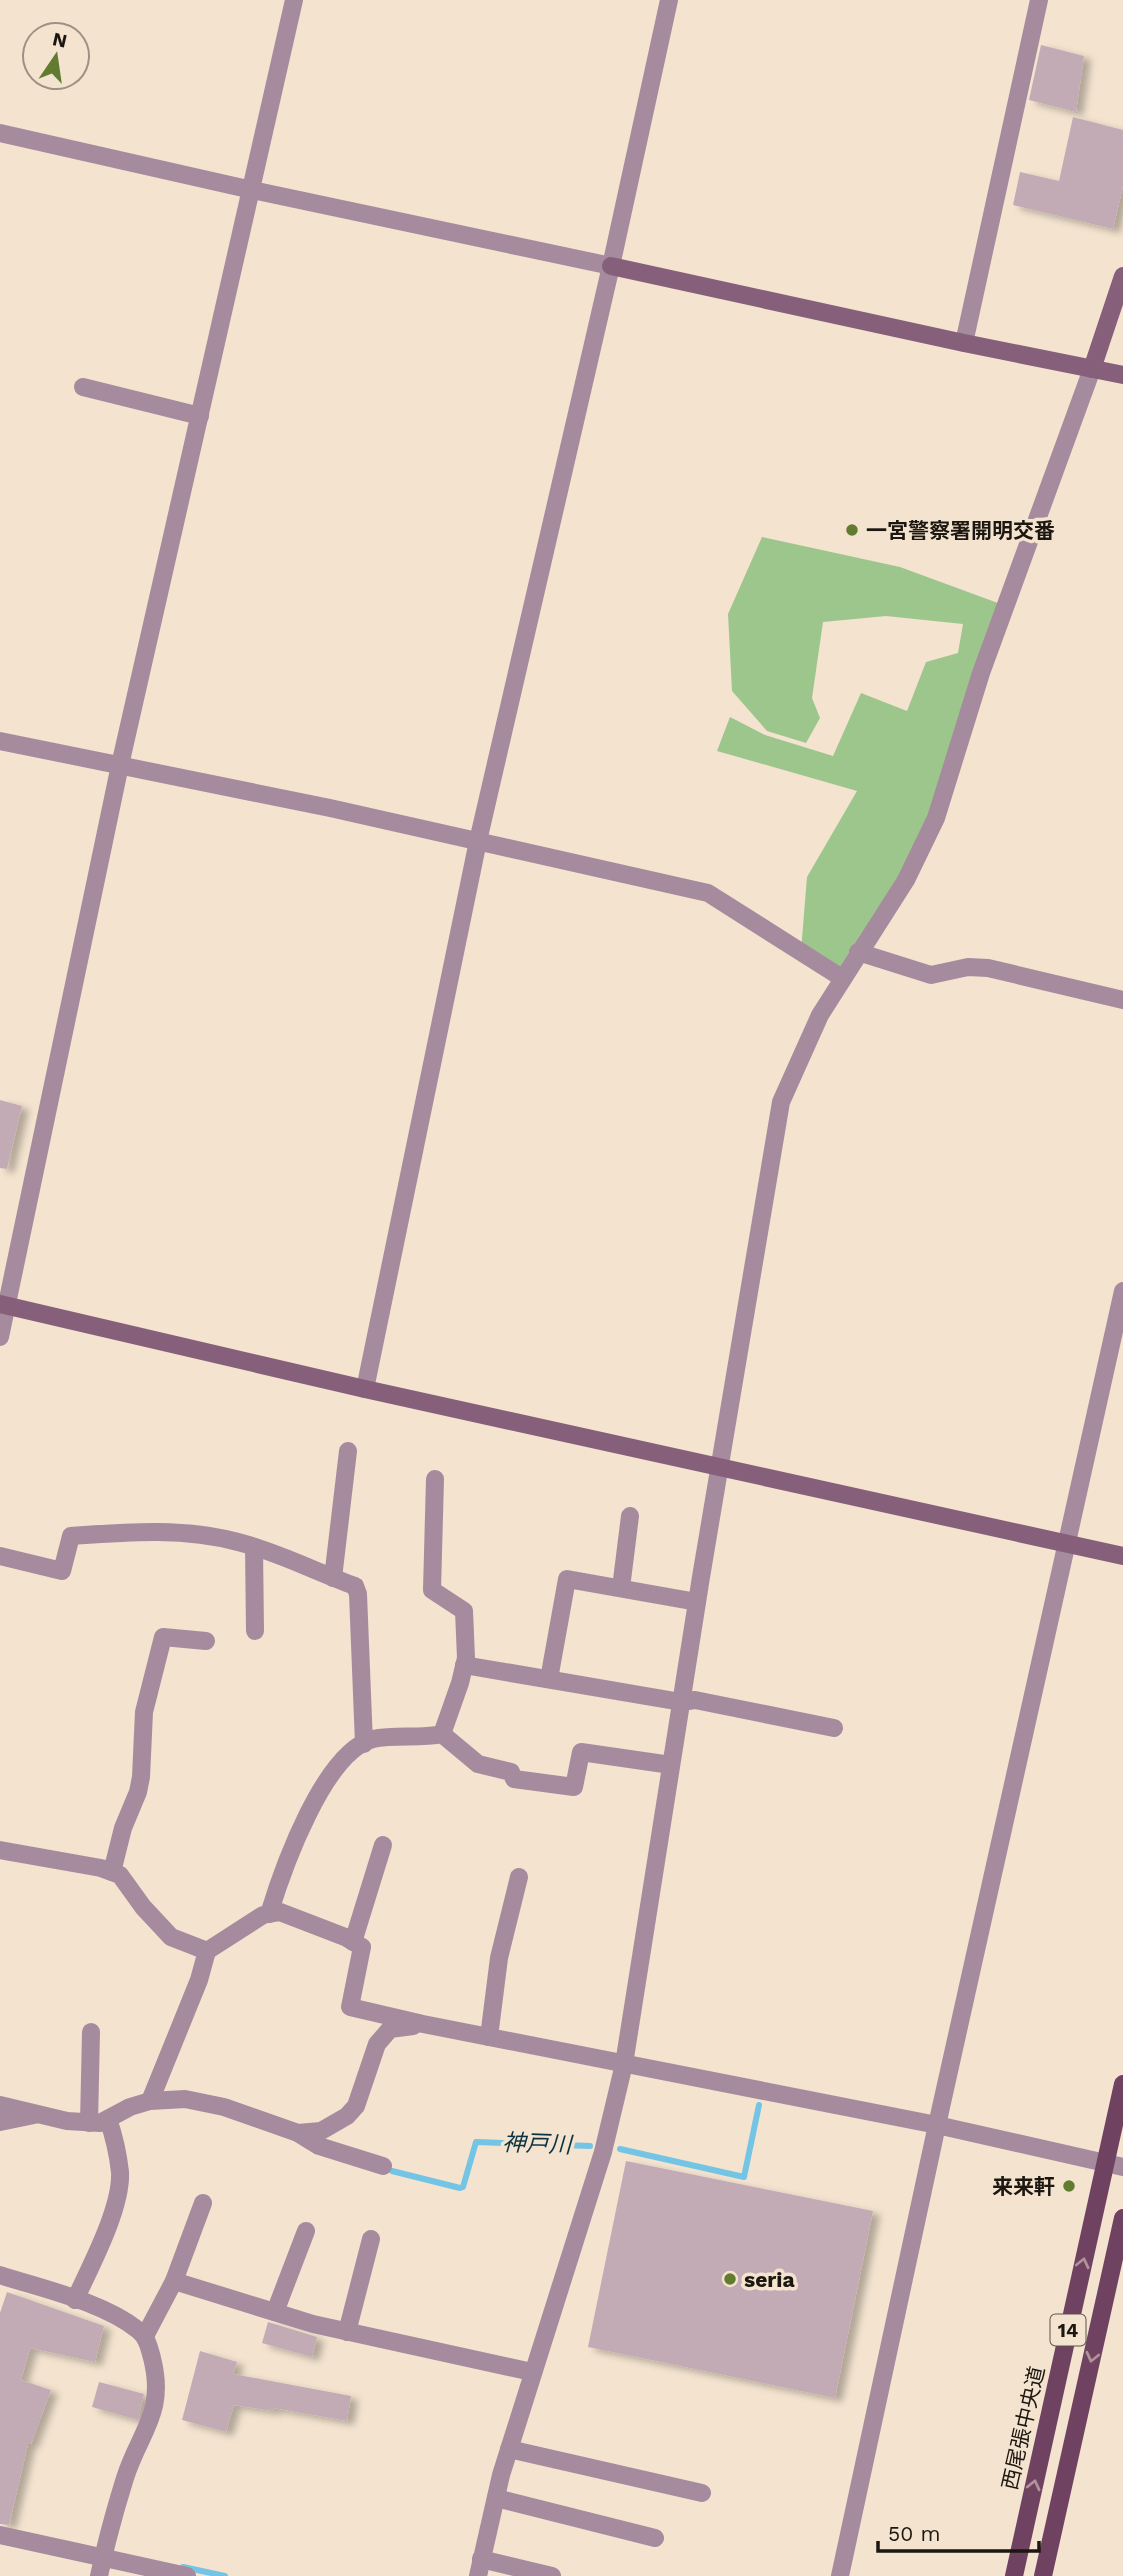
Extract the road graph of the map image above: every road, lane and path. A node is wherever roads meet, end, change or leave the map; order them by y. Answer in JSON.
{"nodes":[{"id":1,"x":294,"y":0,"type":"edge"},
{"id":2,"x":669,"y":0,"type":"edge"},
{"id":3,"x":1039,"y":0,"type":"edge"},
{"id":4,"x":0,"y":133,"type":"edge"},
{"id":5,"x":253,"y":190,"type":"junction"},
{"id":6,"x":611,"y":266,"type":"junction"},
{"id":7,"x":1123,"y":276,"type":"edge"},
{"id":8,"x":964,"y":344,"type":"junction"},
{"id":9,"x":1092,"y":369,"type":"junction"},
{"id":10,"x":1123,"y":375,"type":"edge"},
{"id":11,"x":83,"y":387,"type":"dead end"},
{"id":12,"x":201,"y":416,"type":"junction"},
{"id":13,"x":0,"y":741,"type":"edge"},
{"id":14,"x":120,"y":765,"type":"junction"},
{"id":15,"x":478,"y":841,"type":"junction"},
{"id":16,"x":858,"y":953,"type":"junction"},
{"id":17,"x":842,"y":978,"type":"junction"},
{"id":18,"x":1123,"y":1000,"type":"edge"},
{"id":19,"x":1123,"y":1291,"type":"edge"},
{"id":20,"x":4,"y":1305,"type":"edge"},
{"id":21,"x":0,"y":1337,"type":"edge"},
{"id":22,"x":365,"y":1389,"type":"junction"},
{"id":23,"x":348,"y":1451,"type":"dead end"},
{"id":24,"x":719,"y":1465,"type":"junction"},
{"id":25,"x":435,"y":1479,"type":"dead end"},
{"id":26,"x":630,"y":1516,"type":"dead end"},
{"id":27,"x":1067,"y":1543,"type":"junction"},
{"id":28,"x":254,"y":1548,"type":"junction"},
{"id":29,"x":0,"y":1556,"type":"edge"},
{"id":30,"x":1123,"y":1556,"type":"edge"},
{"id":31,"x":333,"y":1578,"type":"junction"},
{"id":32,"x":621,"y":1588,"type":"junction"},
{"id":33,"x":697,"y":1602,"type":"junction"},
{"id":34,"x":255,"y":1631,"type":"dead end"},
{"id":35,"x":206,"y":1641,"type":"dead end"},
{"id":36,"x":464,"y":1665,"type":"junction"},
{"id":37,"x":549,"y":1679,"type":"junction"},
{"id":38,"x":681,"y":1702,"type":"junction"},
{"id":39,"x":834,"y":1728,"type":"dead end"},
{"id":40,"x":442,"y":1734,"type":"junction"},
{"id":41,"x":364,"y":1744,"type":"junction"},
{"id":42,"x":671,"y":1765,"type":"junction"},
{"id":43,"x":383,"y":1845,"type":"dead end"},
{"id":44,"x":0,"y":1850,"type":"edge"},
{"id":45,"x":112,"y":1872,"type":"junction"},
{"id":46,"x":519,"y":1877,"type":"dead end"},
{"id":47,"x":269,"y":1914,"type":"junction"},
{"id":48,"x":353,"y":1942,"type":"junction"},
{"id":49,"x":207,"y":1951,"type":"junction"},
{"id":50,"x":423,"y":2024,"type":"junction"},
{"id":51,"x":91,"y":2032,"type":"dead end"},
{"id":52,"x":489,"y":2037,"type":"junction"},
{"id":53,"x":624,"y":2064,"type":"junction"},
{"id":54,"x":1123,"y":2084,"type":"edge"},
{"id":55,"x":150,"y":2101,"type":"junction"},
{"id":56,"x":0,"y":2105,"type":"edge"},
{"id":57,"x":38,"y":2114,"type":"junction"},
{"id":58,"x":108,"y":2119,"type":"junction"},
{"id":59,"x":0,"y":2122,"type":"edge"},
{"id":60,"x":89,"y":2123,"type":"junction"},
{"id":61,"x":937,"y":2125,"type":"junction"},
{"id":62,"x":298,"y":2133,"type":"junction"},
{"id":63,"x":1114,"y":2165,"type":"edge"},
{"id":64,"x":383,"y":2166,"type":"dead end"},
{"id":65,"x":203,"y":2203,"type":"dead end"},
{"id":66,"x":1123,"y":2218,"type":"edge"},
{"id":67,"x":306,"y":2231,"type":"dead end"},
{"id":68,"x":371,"y":2239,"type":"dead end"},
{"id":69,"x":0,"y":2276,"type":"edge"},
{"id":70,"x":174,"y":2280,"type":"junction"},
{"id":71,"x":75,"y":2300,"type":"junction"},
{"id":72,"x":275,"y":2312,"type":"junction"},
{"id":73,"x":347,"y":2332,"type":"junction"},
{"id":74,"x":145,"y":2336,"type":"junction"},
{"id":75,"x":532,"y":2372,"type":"junction"},
{"id":76,"x":509,"y":2449,"type":"junction"},
{"id":77,"x":702,"y":2493,"type":"dead end"},
{"id":78,"x":496,"y":2498,"type":"junction"},
{"id":79,"x":0,"y":2535,"type":"edge"},
{"id":80,"x":655,"y":2538,"type":"dead end"},
{"id":81,"x":103,"y":2557,"type":"junction"},
{"id":82,"x":479,"y":2568,"type":"edge"},
{"id":83,"x":99,"y":2576,"type":"edge"},
{"id":84,"x":187,"y":2576,"type":"edge"},
{"id":85,"x":552,"y":2576,"type":"edge"},
{"id":86,"x":840,"y":2576,"type":"edge"},
{"id":87,"x":1014,"y":2576,"type":"edge"},
{"id":88,"x":1043,"y":2576,"type":"edge"}],
"edges":[{"from":1,"to":5,"type":"street"},
{"from":2,"to":6,"type":"street"},
{"from":3,"to":8,"type":"street"},
{"from":4,"to":5,"type":"street"},
{"from":5,"to":6,"type":"street"},
{"from":5,"to":12,"type":"street"},
{"from":6,"to":8,"type":"street"},
{"from":6,"to":15,"type":"street"},
{"from":7,"to":9,"type":"street"},
{"from":8,"to":9,"type":"street"},
{"from":9,"to":10,"type":"street"},
{"from":9,"to":16,"type":"street"},
{"from":11,"to":12,"type":"street"},
{"from":12,"to":14,"type":"street"},
{"from":13,"to":14,"type":"street"},
{"from":14,"to":15,"type":"street"},
{"from":14,"to":20,"type":"street"},
{"from":15,"to":17,"type":"street"},
{"from":15,"to":22,"type":"street"},
{"from":16,"to":17,"type":"street"},
{"from":16,"to":18,"type":"street"},
{"from":17,"to":24,"type":"street"},
{"from":19,"to":27,"type":"street"},
{"from":20,"to":21,"type":"street"},
{"from":20,"to":22,"type":"street"},
{"from":22,"to":24,"type":"street"},
{"from":23,"to":31,"type":"street"},
{"from":24,"to":27,"type":"street"},
{"from":24,"to":33,"type":"street"},
{"from":25,"to":36,"type":"street"},
{"from":26,"to":32,"type":"street"},
{"from":27,"to":30,"type":"street"},
{"from":27,"to":61,"type":"street"},
{"from":28,"to":29,"type":"street"},
{"from":28,"to":31,"type":"street"},
{"from":28,"to":34,"type":"street"},
{"from":31,"to":41,"type":"street"},
{"from":32,"to":33,"type":"street"},
{"from":32,"to":37,"type":"street"},
{"from":33,"to":38,"type":"street"},
{"from":35,"to":45,"type":"street"},
{"from":36,"to":37,"type":"street"},
{"from":36,"to":40,"type":"street"},
{"from":37,"to":38,"type":"street"},
{"from":38,"to":39,"type":"street"},
{"from":38,"to":42,"type":"street"},
{"from":40,"to":41,"type":"street"},
{"from":40,"to":42,"type":"street"},
{"from":41,"to":47,"type":"street"},
{"from":42,"to":53,"type":"street"},
{"from":43,"to":48,"type":"street"},
{"from":44,"to":45,"type":"street"},
{"from":45,"to":49,"type":"street"},
{"from":46,"to":52,"type":"street"},
{"from":47,"to":48,"type":"street"},
{"from":47,"to":49,"type":"street"},
{"from":48,"to":50,"type":"street"},
{"from":49,"to":55,"type":"street"},
{"from":50,"to":52,"type":"street"},
{"from":50,"to":62,"type":"street"},
{"from":51,"to":60,"type":"street"},
{"from":52,"to":53,"type":"street"},
{"from":53,"to":61,"type":"street"},
{"from":53,"to":75,"type":"street"},
{"from":54,"to":63,"type":"main road","name":"西尾張中央道","number":"14"},
{"from":55,"to":58,"type":"street"},
{"from":55,"to":62,"type":"street"},
{"from":56,"to":57,"type":"street"},
{"from":57,"to":59,"type":"street"},
{"from":57,"to":60,"type":"street"},
{"from":58,"to":60,"type":"street"},
{"from":58,"to":71,"type":"street"},
{"from":61,"to":63,"type":"street"},
{"from":61,"to":86,"type":"street"},
{"from":62,"to":64,"type":"street"},
{"from":87,"to":63,"type":"main road","name":"西尾張中央道","number":"14","one_way":true},
{"from":65,"to":70,"type":"street"},
{"from":66,"to":88,"type":"main road","number":"14","one_way":true},
{"from":67,"to":72,"type":"street"},
{"from":68,"to":73,"type":"street"},
{"from":69,"to":71,"type":"street"},
{"from":70,"to":72,"type":"street"},
{"from":70,"to":74,"type":"street"},
{"from":71,"to":74,"type":"street"},
{"from":72,"to":73,"type":"street"},
{"from":73,"to":75,"type":"street"},
{"from":74,"to":81,"type":"street"},
{"from":75,"to":76,"type":"street"},
{"from":76,"to":77,"type":"street"},
{"from":76,"to":78,"type":"street"},
{"from":78,"to":80,"type":"street"},
{"from":78,"to":82,"type":"street"},
{"from":79,"to":81,"type":"street"},
{"from":81,"to":83,"type":"street"},
{"from":81,"to":84,"type":"street"},
{"from":82,"to":85,"type":"street"}]}
